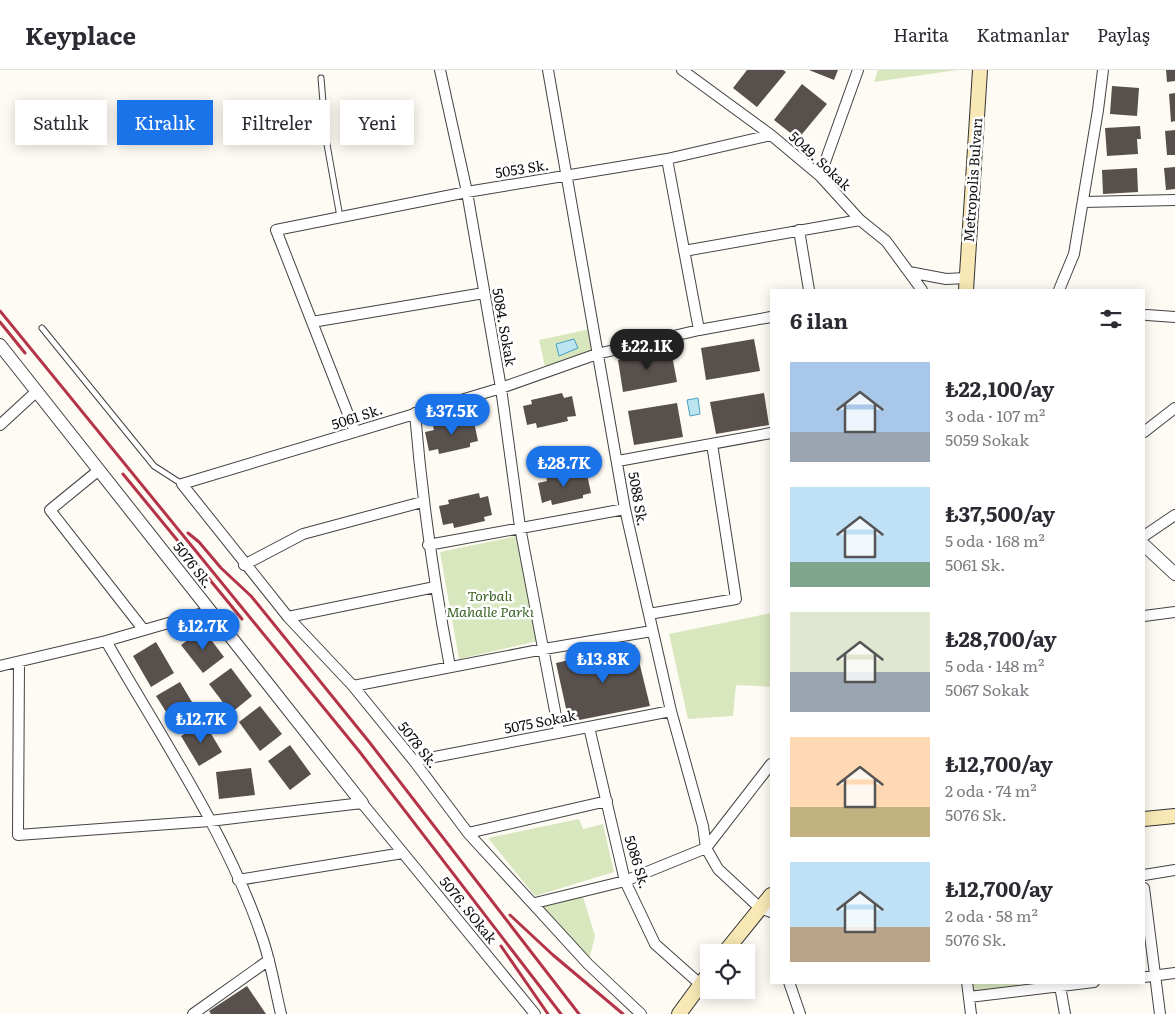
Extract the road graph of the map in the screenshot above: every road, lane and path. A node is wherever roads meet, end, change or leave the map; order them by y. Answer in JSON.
{"nodes":[{"id":1,"x":440,"y":70,"type":"edge"},
{"id":2,"x":548,"y":70,"type":"edge"},
{"id":3,"x":682,"y":70,"type":"edge"},
{"id":4,"x":858,"y":70,"type":"edge"},
{"id":5,"x":980,"y":70,"type":"edge"},
{"id":6,"x":1102,"y":70,"type":"edge"},
{"id":7,"x":321,"y":78,"type":"dead end"},
{"id":8,"x":771,"y":135,"type":"junction"},
{"id":9,"x":667,"y":159,"type":"junction"},
{"id":10,"x":566,"y":176,"type":"junction"},
{"id":11,"x":820,"y":176,"type":"junction"},
{"id":12,"x":466,"y":192,"type":"junction"},
{"id":13,"x":1175,"y":200,"type":"edge"},
{"id":14,"x":1083,"y":202,"type":"junction"},
{"id":15,"x":340,"y":217,"type":"junction"},
{"id":16,"x":860,"y":220,"type":"junction"},
{"id":17,"x":799,"y":230,"type":"junction"},
{"id":18,"x":684,"y":251,"type":"junction"},
{"id":19,"x":909,"y":272,"type":"junction"},
{"id":20,"x":966,"y":284,"type":"edge"},
{"id":21,"x":809,"y":289,"type":"edge"},
{"id":22,"x":921,"y":289,"type":"edge"},
{"id":23,"x":1059,"y":289,"type":"edge"},
{"id":24,"x":484,"y":293,"type":"junction"},
{"id":25,"x":1147,"y":315,"type":"dead end"},
{"id":26,"x":770,"y":317,"type":"edge"},
{"id":27,"x":1175,"y":317,"type":"edge"},
{"id":28,"x":312,"y":322,"type":"junction"},
{"id":29,"x":42,"y":328,"type":"dead end"},
{"id":30,"x":699,"y":330,"type":"junction"},
{"id":31,"x":0,"y":345,"type":"edge"},
{"id":32,"x":597,"y":354,"type":"junction"},
{"id":33,"x":501,"y":388,"type":"junction"},
{"id":34,"x":37,"y":391,"type":"junction"},
{"id":35,"x":1175,"y":408,"type":"edge"},
{"id":36,"x":415,"y":413,"type":"junction"},
{"id":37,"x":0,"y":425,"type":"edge"},
{"id":38,"x":1145,"y":431,"type":"edge"},
{"id":39,"x":355,"y":432,"type":"junction"},
{"id":40,"x":770,"y":434,"type":"edge"},
{"id":41,"x":712,"y":444,"type":"junction"},
{"id":42,"x":618,"y":461,"type":"junction"},
{"id":43,"x":99,"y":470,"type":"junction"},
{"id":44,"x":182,"y":484,"type":"junction"},
{"id":45,"x":422,"y":502,"type":"junction"},
{"id":46,"x":625,"y":509,"type":"junction"},
{"id":47,"x":1175,"y":514,"type":"edge"},
{"id":48,"x":520,"y":527,"type":"junction"},
{"id":49,"x":1145,"y":535,"type":"edge"},
{"id":50,"x":428,"y":545,"type":"junction"},
{"id":51,"x":1145,"y":546,"type":"edge"},
{"id":52,"x":244,"y":565,"type":"junction"},
{"id":53,"x":1175,"y":574,"type":"edge"},
{"id":54,"x":435,"y":587,"type":"junction"},
{"id":55,"x":210,"y":611,"type":"junction"},
{"id":56,"x":1175,"y":612,"type":"edge"},
{"id":57,"x":649,"y":614,"type":"junction"},
{"id":58,"x":1145,"y":615,"type":"edge"},
{"id":59,"x":288,"y":617,"type":"junction"},
{"id":60,"x":143,"y":629,"type":"junction"},
{"id":61,"x":652,"y":631,"type":"junction"},
{"id":62,"x":106,"y":641,"type":"junction"},
{"id":63,"x":544,"y":649,"type":"junction"},
{"id":64,"x":19,"y":662,"type":"junction"},
{"id":65,"x":0,"y":666,"type":"edge"},
{"id":66,"x":450,"y":667,"type":"junction"},
{"id":67,"x":353,"y":686,"type":"junction"},
{"id":68,"x":671,"y":711,"type":"junction"},
{"id":69,"x":589,"y":727,"type":"junction"},
{"id":70,"x":559,"y":732,"type":"junction"},
{"id":71,"x":414,"y":761,"type":"junction"},
{"id":72,"x":770,"y":765,"type":"edge"},
{"id":73,"x":607,"y":801,"type":"junction"},
{"id":74,"x":362,"y":803,"type":"junction"},
{"id":75,"x":1175,"y":816,"type":"edge"},
{"id":76,"x":1145,"y":819,"type":"edge"},
{"id":77,"x":210,"y":821,"type":"junction"},
{"id":78,"x":468,"y":833,"type":"junction"},
{"id":79,"x":706,"y":848,"type":"junction"},
{"id":80,"x":403,"y":853,"type":"junction"},
{"id":81,"x":1175,"y":870,"type":"edge"},
{"id":82,"x":1145,"y":875,"type":"edge"},
{"id":83,"x":238,"y":880,"type":"junction"},
{"id":84,"x":625,"y":881,"type":"junction"},
{"id":85,"x":1145,"y":895,"type":"edge"},
{"id":86,"x":770,"y":898,"type":"edge"},
{"id":87,"x":535,"y":903,"type":"junction"},
{"id":88,"x":766,"y":910,"type":"edge"},
{"id":89,"x":733,"y":944,"type":"edge"},
{"id":90,"x":269,"y":960,"type":"junction"},
{"id":91,"x":1175,"y":973,"type":"edge"},
{"id":92,"x":1156,"y":975,"type":"junction"},
{"id":93,"x":1145,"y":977,"type":"edge"},
{"id":94,"x":700,"y":984,"type":"joint"},
{"id":95,"x":790,"y":984,"type":"edge"},
{"id":96,"x":967,"y":984,"type":"edge"},
{"id":97,"x":1077,"y":984,"type":"edge"},
{"id":98,"x":1060,"y":986,"type":"junction"},
{"id":99,"x":1018,"y":987,"type":"edge"},
{"id":100,"x":969,"y":997,"type":"junction"},
{"id":101,"x":193,"y":1014,"type":"edge"},
{"id":102,"x":281,"y":1014,"type":"edge"},
{"id":103,"x":535,"y":1014,"type":"edge"},
{"id":104,"x":641,"y":1014,"type":"edge"},
{"id":105,"x":679,"y":1014,"type":"edge"},
{"id":106,"x":800,"y":1014,"type":"edge"},
{"id":107,"x":972,"y":1014,"type":"edge"},
{"id":108,"x":1065,"y":1014,"type":"edge"},
{"id":109,"x":1160,"y":1014,"type":"edge"}],
"edges":[{"from":1,"to":12,"type":"street","name":"5084. Sokak"},
{"from":2,"to":10,"type":"street","name":"5088 Sk."},
{"from":3,"to":8,"type":"street","name":"5049. Sokak"},
{"from":4,"to":11,"type":"street"},
{"from":5,"to":20,"type":"main road","name":"Metropolis Bulvarı"},
{"from":6,"to":14,"type":"street"},
{"from":7,"to":15,"type":"lane"},
{"from":8,"to":9,"type":"street","name":"5053 Sk."},
{"from":8,"to":11,"type":"street","name":"5049. Sokak"},
{"from":9,"to":10,"type":"street","name":"5053 Sk."},
{"from":9,"to":18,"type":"street"},
{"from":10,"to":12,"type":"street","name":"5053 Sk."},
{"from":10,"to":32,"type":"street","name":"5088 Sk."},
{"from":11,"to":16,"type":"street","name":"5049. Sokak"},
{"from":12,"to":15,"type":"street","name":"5053 Sk."},
{"from":12,"to":24,"type":"street","name":"5084. Sokak"},
{"from":13,"to":14,"type":"street"},
{"from":14,"to":23,"type":"street"},
{"from":15,"to":28,"type":"street","name":"5053 Sk."},
{"from":16,"to":17,"type":"street"},
{"from":16,"to":19,"type":"street","name":"5049. Sokak"},
{"from":17,"to":18,"type":"street"},
{"from":17,"to":21,"type":"street"},
{"from":18,"to":30,"type":"street"},
{"from":19,"to":20,"type":"street"},
{"from":19,"to":22,"type":"street","name":"5049. Sokak"},
{"from":24,"to":28,"type":"street"},
{"from":24,"to":33,"type":"street","name":"5084. Sokak"},
{"from":25,"to":27,"type":"street"},
{"from":26,"to":30,"type":"street","name":"5061 Sk."},
{"from":28,"to":39,"type":"street"},
{"from":29,"to":44,"type":"lane"},
{"from":30,"to":32,"type":"street","name":"5061 Sk."},
{"from":31,"to":34,"type":"street","name":"5076 Sk."},
{"from":32,"to":33,"type":"street","name":"5061 Sk."},
{"from":32,"to":42,"type":"street","name":"5088 Sk."},
{"from":33,"to":36,"type":"street","name":"5061 Sk."},
{"from":33,"to":48,"type":"street","name":"5084. Sokak"},
{"from":34,"to":37,"type":"street"},
{"from":34,"to":43,"type":"street","name":"5076 Sk."},
{"from":35,"to":38,"type":"street"},
{"from":36,"to":39,"type":"street","name":"5061 Sk."},
{"from":36,"to":45,"type":"street"},
{"from":39,"to":44,"type":"street","name":"5061 Sk."},
{"from":40,"to":41,"type":"street"},
{"from":41,"to":42,"type":"street"},
{"from":41,"to":57,"type":"street"},
{"from":42,"to":46,"type":"street","name":"5088 Sk."},
{"from":43,"to":55,"type":"street","name":"5076 Sk."},
{"from":43,"to":60,"type":"street"},
{"from":44,"to":52,"type":"street","name":"5078 Sk."},
{"from":45,"to":50,"type":"street"},
{"from":45,"to":52,"type":"street"},
{"from":46,"to":48,"type":"street"},
{"from":46,"to":57,"type":"street","name":"5088 Sk."},
{"from":47,"to":49,"type":"street"},
{"from":48,"to":50,"type":"street"},
{"from":48,"to":63,"type":"street","name":"5084. Sokak"},
{"from":50,"to":54,"type":"street"},
{"from":51,"to":53,"type":"street"},
{"from":52,"to":59,"type":"street","name":"5078 Sk."},
{"from":54,"to":59,"type":"street"},
{"from":54,"to":66,"type":"street"},
{"from":55,"to":60,"type":"street"},
{"from":55,"to":74,"type":"street","name":"5076 Sk."},
{"from":56,"to":58,"type":"street"},
{"from":57,"to":61,"type":"street","name":"5088 Sk."},
{"from":59,"to":67,"type":"street","name":"5078 Sk."},
{"from":60,"to":62,"type":"street"},
{"from":61,"to":63,"type":"street"},
{"from":61,"to":68,"type":"street","name":"5088 Sk."},
{"from":62,"to":64,"type":"street"},
{"from":62,"to":77,"type":"street"},
{"from":63,"to":66,"type":"street"},
{"from":63,"to":70,"type":"street","name":"5084. Sokak"},
{"from":64,"to":65,"type":"street"},
{"from":64,"to":77,"type":"street"},
{"from":66,"to":67,"type":"street"},
{"from":67,"to":71,"type":"street","name":"5078 Sk."},
{"from":68,"to":69,"type":"street","name":"5075 Sokak"},
{"from":68,"to":79,"type":"street","name":"5088 Sk."},
{"from":69,"to":70,"type":"street","name":"5075 Sokak"},
{"from":69,"to":73,"type":"street","name":"5086 Sk."},
{"from":70,"to":71,"type":"street","name":"5075 Sokak"},
{"from":71,"to":78,"type":"street","name":"5078 Sk."},
{"from":72,"to":79,"type":"street"},
{"from":73,"to":78,"type":"street"},
{"from":73,"to":84,"type":"street","name":"5086 Sk."},
{"from":74,"to":77,"type":"street"},
{"from":74,"to":80,"type":"street","name":"5076. SOkak"},
{"from":75,"to":76,"type":"main road"},
{"from":77,"to":83,"type":"street"},
{"from":78,"to":87,"type":"street","name":"5078 Sk."},
{"from":79,"to":84,"type":"street"},
{"from":79,"to":88,"type":"street","name":"5088 Sk."},
{"from":80,"to":83,"type":"street"},
{"from":80,"to":103,"type":"street","name":"5076. SOkak"},
{"from":81,"to":82,"type":"street"},
{"from":83,"to":90,"type":"street"},
{"from":84,"to":87,"type":"street"},
{"from":84,"to":94,"type":"street","name":"5086 Sk."},
{"from":85,"to":92,"type":"street"},
{"from":86,"to":88,"type":"main road"},
{"from":87,"to":104,"type":"street","name":"5078 Sk."},
{"from":88,"to":89,"type":"main road"},
{"from":90,"to":101,"type":"street"},
{"from":90,"to":102,"type":"street"},
{"from":91,"to":92,"type":"street"},
{"from":92,"to":93,"type":"street"},
{"from":92,"to":109,"type":"street"},
{"from":94,"to":105,"type":"main road"},
{"from":95,"to":106,"type":"street"},
{"from":96,"to":100,"type":"street"},
{"from":97,"to":98,"type":"street"},
{"from":98,"to":99,"type":"street"},
{"from":98,"to":108,"type":"street"},
{"from":99,"to":100,"type":"street"},
{"from":100,"to":107,"type":"street"}]}
